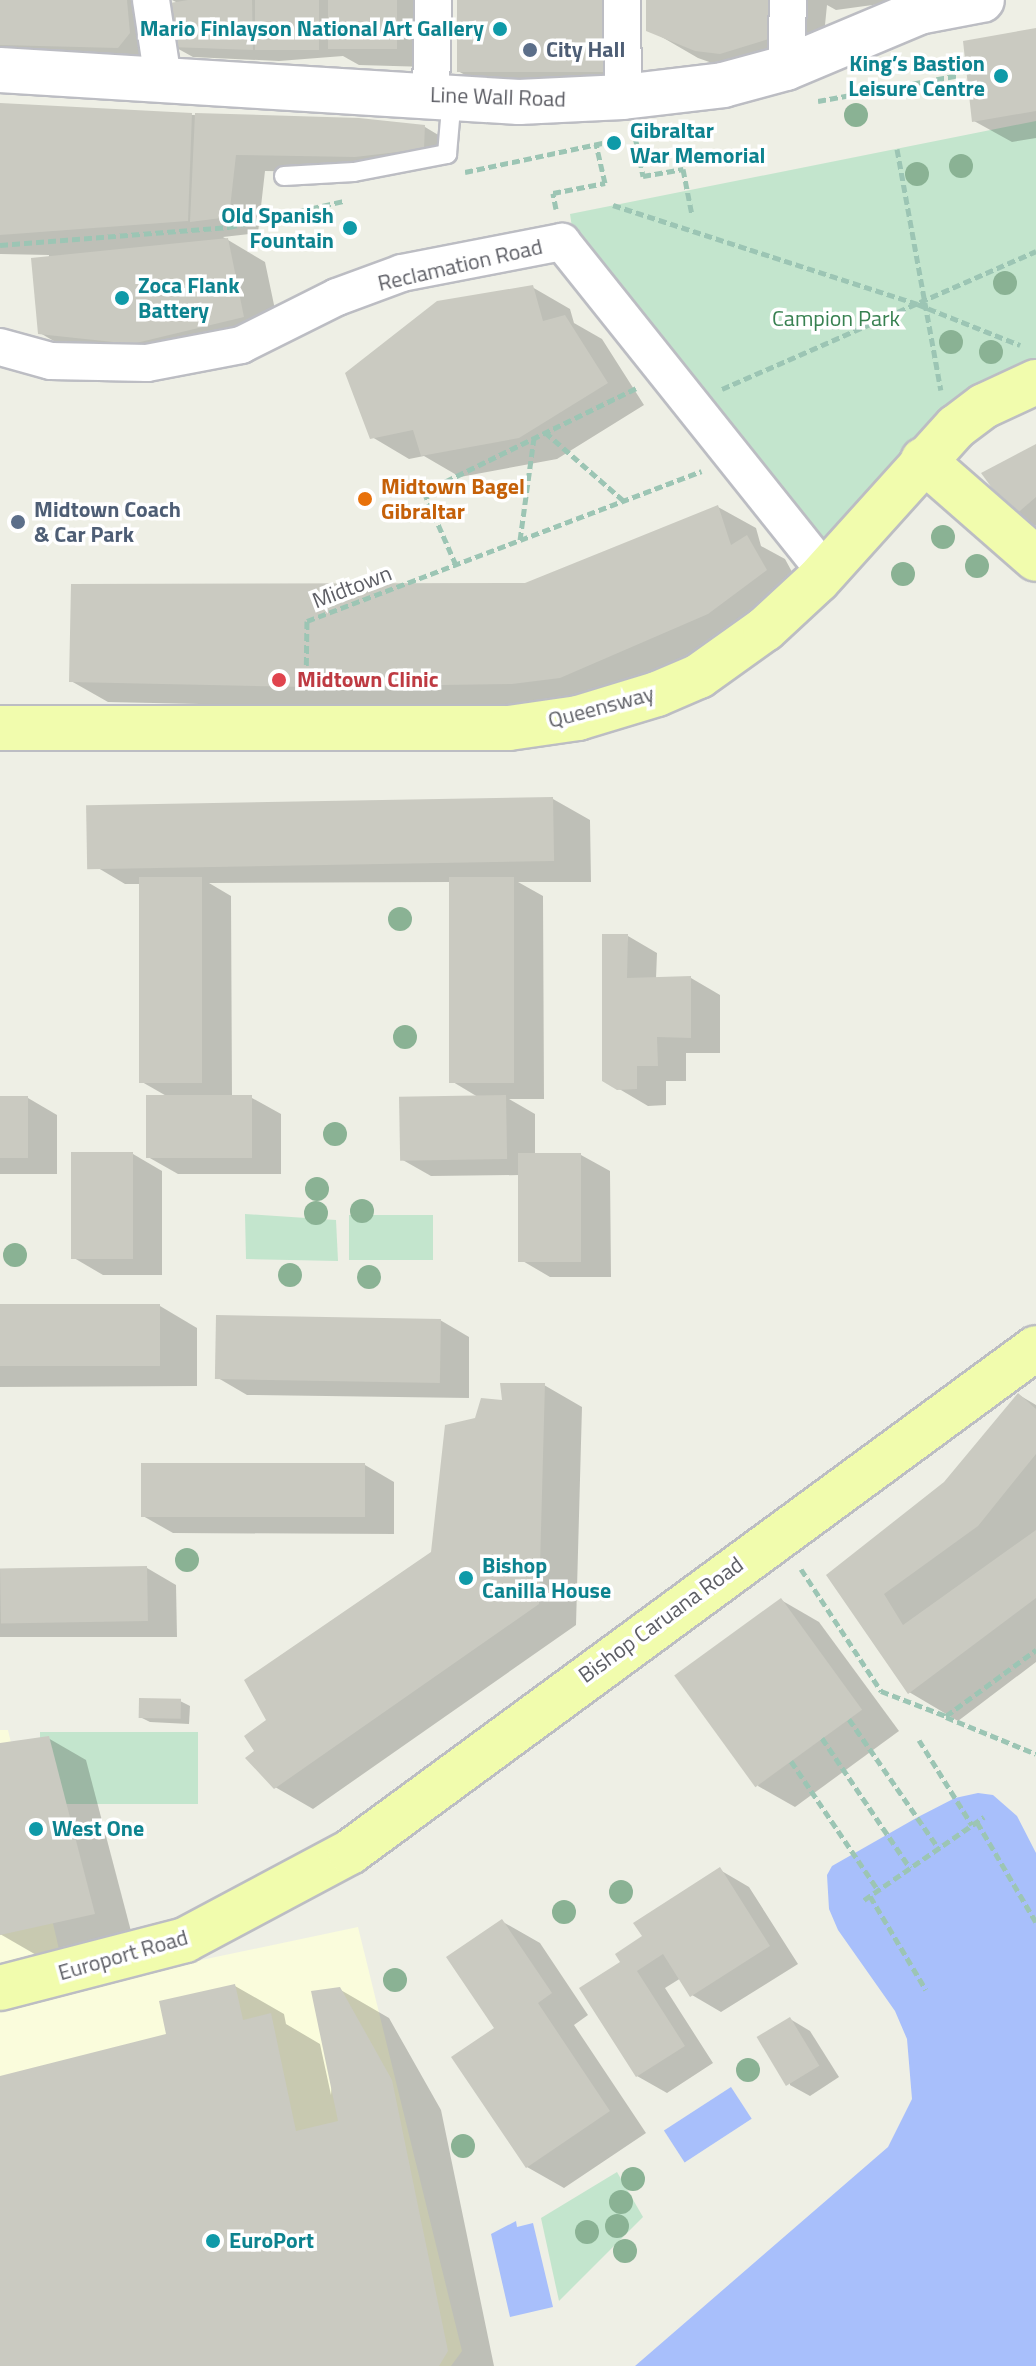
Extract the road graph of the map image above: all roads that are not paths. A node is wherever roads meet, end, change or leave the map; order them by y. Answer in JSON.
{"nodes":[{"id":1,"x":151,"y":0,"type":"edge"},
{"id":2,"x":433,"y":0,"type":"edge"},
{"id":3,"x":622,"y":0,"type":"edge"},
{"id":4,"x":788,"y":0,"type":"edge"},
{"id":5,"x":982,"y":0,"type":"edge"},
{"id":6,"x":786,"y":68,"type":"junction"},
{"id":7,"x":0,"y":70,"type":"edge"},
{"id":8,"x":163,"y":79,"type":"junction"},
{"id":9,"x":442,"y":96,"type":"junction"},
{"id":10,"x":629,"y":117,"type":"junction"},
{"id":11,"x":284,"y":176,"type":"dead end"},
{"id":12,"x":0,"y":347,"type":"edge"},
{"id":13,"x":1029,"y":364,"type":"edge"},
{"id":14,"x":936,"y":447,"type":"junction"},
{"id":15,"x":1036,"y":559,"type":"edge"},
{"id":16,"x":825,"y":572,"type":"junction"},
{"id":17,"x":0,"y":728,"type":"edge"},
{"id":18,"x":1036,"y":1348,"type":"edge"},
{"id":19,"x":285,"y":1890,"type":"joint"},
{"id":20,"x":0,"y":1988,"type":"edge"}],
"edges":[{"from":1,"to":8,"type":"street"},
{"from":2,"to":9,"type":"street"},
{"from":3,"to":10,"type":"street"},
{"from":4,"to":6,"type":"street"},
{"from":5,"to":6,"type":"street","name":"Line Wall Road"},
{"from":6,"to":10,"type":"street","name":"Line Wall Road"},
{"from":7,"to":8,"type":"street","name":"Line Wall Road"},
{"from":8,"to":9,"type":"street","name":"Line Wall Road"},
{"from":9,"to":10,"type":"street","name":"Line Wall Road"},
{"from":9,"to":11,"type":"lane"},
{"from":12,"to":16,"type":"street","name":"Reclamation Road"},
{"from":13,"to":14,"type":"main road","name":"Queensway"},
{"from":14,"to":15,"type":"main road"},
{"from":14,"to":16,"type":"main road","name":"Queensway"},
{"from":16,"to":17,"type":"main road","name":"Queensway"},
{"from":18,"to":19,"type":"main road","name":"Bishop Caruana Road"},
{"from":19,"to":20,"type":"main road","name":"Europort Road"}]}
